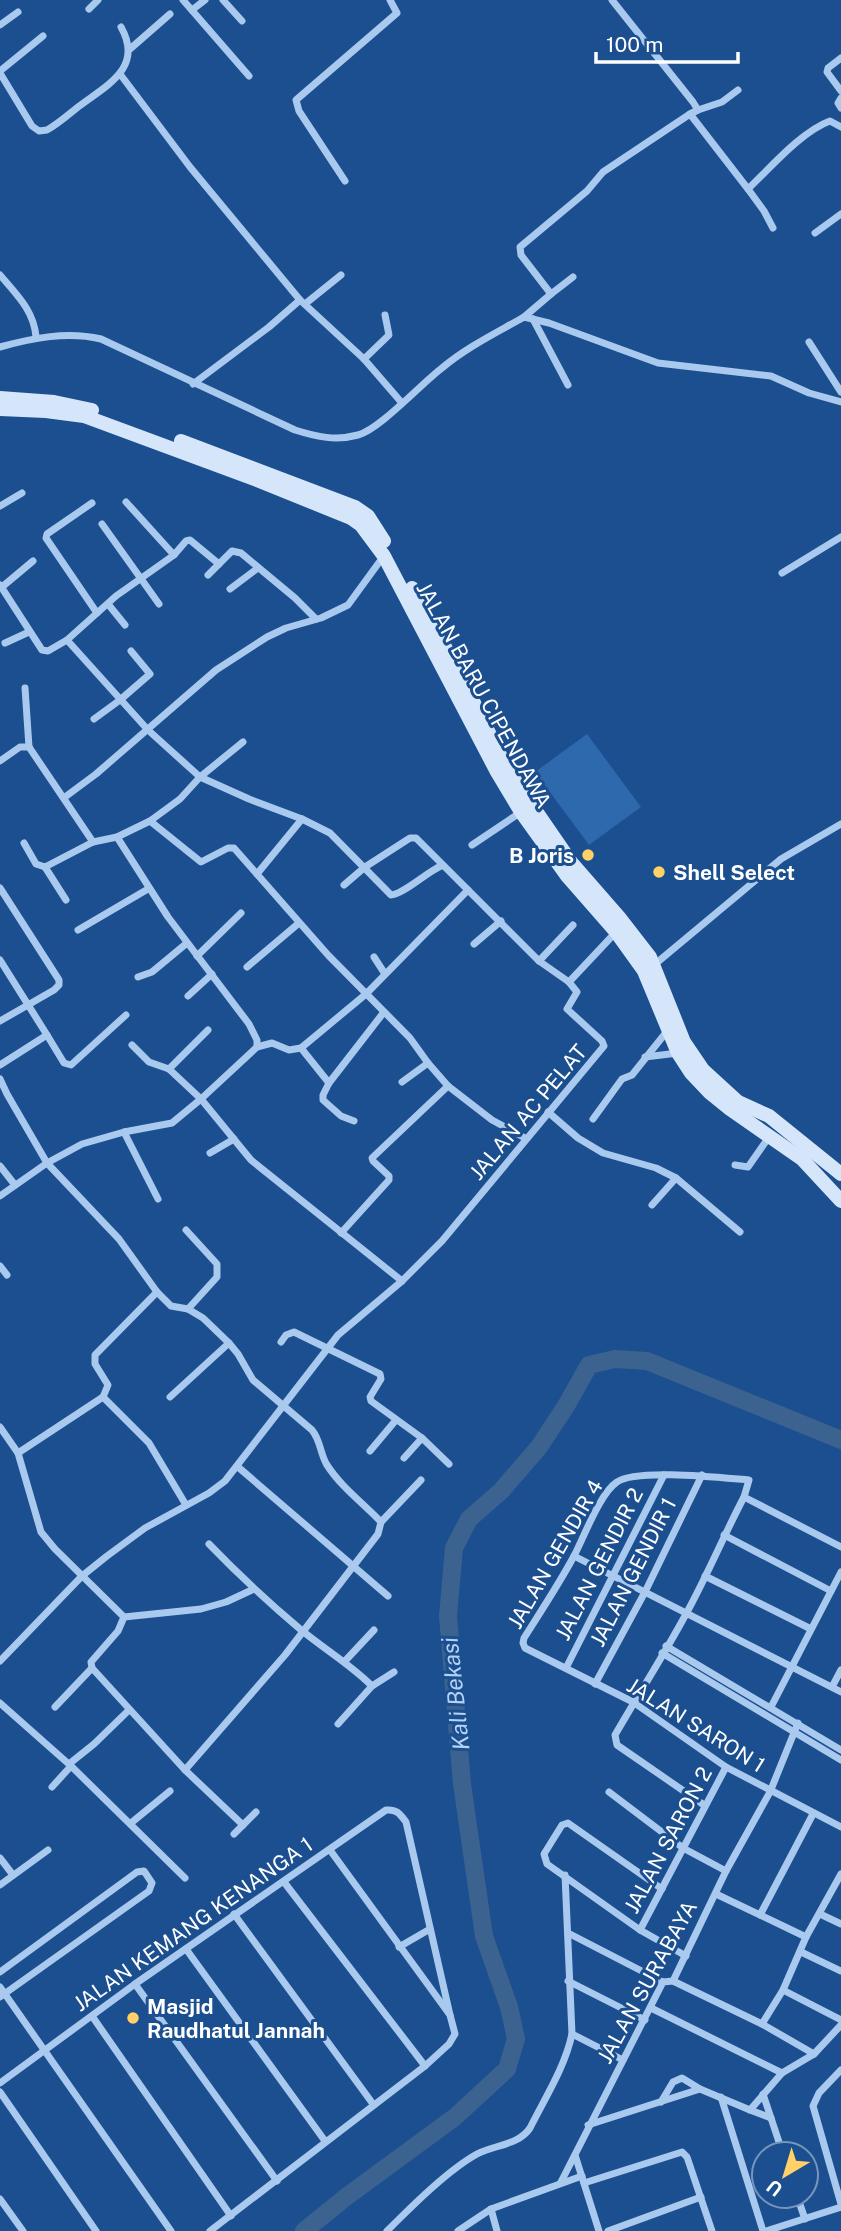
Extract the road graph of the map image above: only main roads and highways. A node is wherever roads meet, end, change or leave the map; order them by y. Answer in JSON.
{"nodes":[{"id":1,"x":0,"y":398,"type":"edge"},
{"id":2,"x":0,"y":409,"type":"edge"},
{"id":3,"x":119,"y":423,"type":"junction"},
{"id":4,"x":259,"y":475,"type":"junction"},
{"id":5,"x":530,"y":817,"type":"junction"},
{"id":6,"x":650,"y":968,"type":"junction"},
{"id":7,"x":841,"y":1174,"type":"edge"},
{"id":8,"x":841,"y":1201,"type":"edge"}],
"edges":[{"from":1,"to":3,"type":"main road","name":"JALAN BARU CIPENDAWA"},
{"from":2,"to":3,"type":"main road","name":"JALAN BARU CIPENDAWA"},
{"from":3,"to":4,"type":"main road","name":"JALAN BARU CIPENDAWA"},
{"from":4,"to":5,"type":"main road","name":"JALAN BARU CIPENDAWA"},
{"from":4,"to":5,"type":"main road","name":"JALAN BARU CIPENDAWA"},
{"from":5,"to":6,"type":"main road","name":"JALAN BARU CIPENDAWA"},
{"from":5,"to":6,"type":"main road","name":"JALAN BARU CIPENDAWA"},
{"from":6,"to":7,"type":"main road","name":"JALAN BARU CIPENDAWA"},
{"from":6,"to":8,"type":"main road","name":"JALAN BARU CIPENDAWA"}]}
